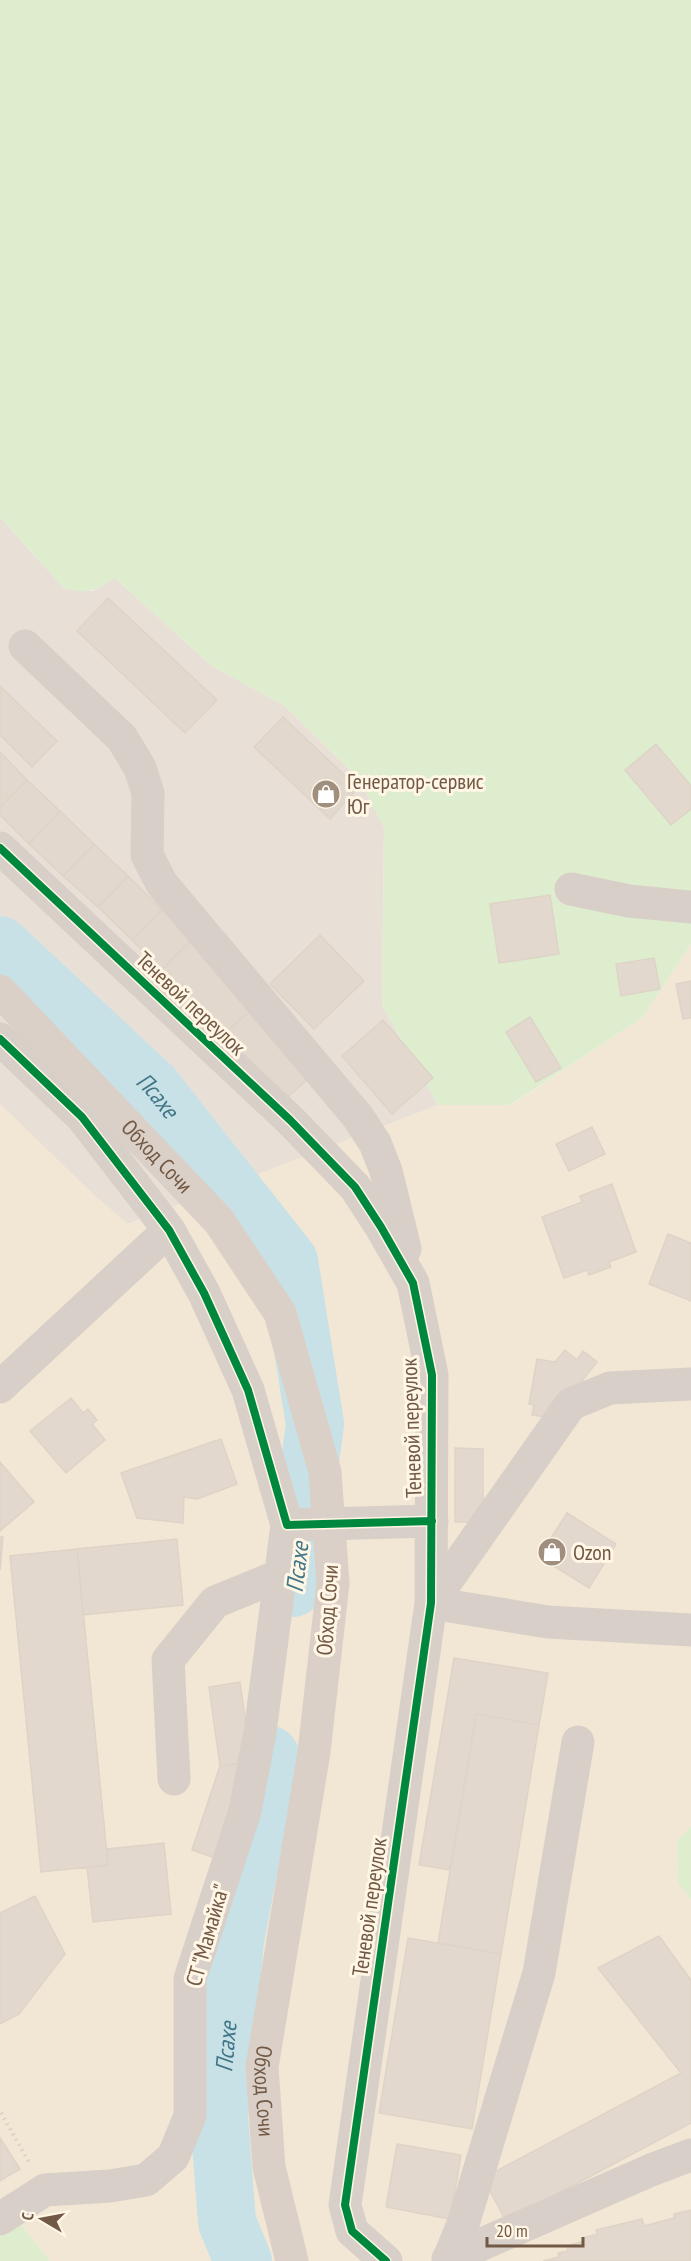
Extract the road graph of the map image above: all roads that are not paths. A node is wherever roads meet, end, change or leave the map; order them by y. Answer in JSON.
{"nodes":[{"id":1,"x":25,"y":645,"type":"dead end"},
{"id":2,"x":0,"y":848,"type":"edge"},
{"id":3,"x":571,"y":889,"type":"dead end"},
{"id":4,"x":691,"y":907,"type":"edge"},
{"id":5,"x":0,"y":991,"type":"edge"},
{"id":6,"x":0,"y":1039,"type":"edge"},
{"id":7,"x":169,"y":1230,"type":"junction"},
{"id":8,"x":413,"y":1283,"type":"junction"},
{"id":9,"x":691,"y":1384,"type":"edge"},
{"id":10,"x":0,"y":1387,"type":"edge"},
{"id":11,"x":432,"y":1521,"type":"junction"},
{"id":12,"x":287,"y":1526,"type":"junction"},
{"id":13,"x":281,"y":1575,"type":"junction"},
{"id":14,"x":431,"y":1603,"type":"junction"},
{"id":15,"x":691,"y":1630,"type":"edge"},
{"id":16,"x":578,"y":1742,"type":"dead end"},
{"id":17,"x":174,"y":1779,"type":"dead end"},
{"id":18,"x":691,"y":2155,"type":"edge"},
{"id":19,"x":0,"y":2219,"type":"edge"},
{"id":20,"x":448,"y":2260,"type":"edge"},
{"id":21,"x":292,"y":2261,"type":"edge"},
{"id":22,"x":386,"y":2261,"type":"edge"}],
"edges":[{"from":1,"to":8,"type":"street"},
{"from":2,"to":8,"type":"street","name":"Теневой переулок"},
{"from":3,"to":4,"type":"street"},
{"from":5,"to":21,"type":"highway","name":"Обход Сочи"},
{"from":6,"to":7,"type":"street"},
{"from":7,"to":10,"type":"street"},
{"from":7,"to":12,"type":"street"},
{"from":8,"to":11,"type":"street","name":"Теневой переулок"},
{"from":9,"to":14,"type":"street","name":"Теневой переулок"},
{"from":11,"to":12,"type":"street"},
{"from":11,"to":14,"type":"street","name":"Теневой переулок"},
{"from":12,"to":13,"type":"street","name":"СТ \"Мамайка\""},
{"from":13,"to":17,"type":"street"},
{"from":13,"to":19,"type":"street","name":"СТ \"Мамайка\""},
{"from":14,"to":15,"type":"street"},
{"from":14,"to":22,"type":"street","name":"Теневой переулок"},
{"from":16,"to":20,"type":"street"},
{"from":18,"to":20,"type":"street"}]}
